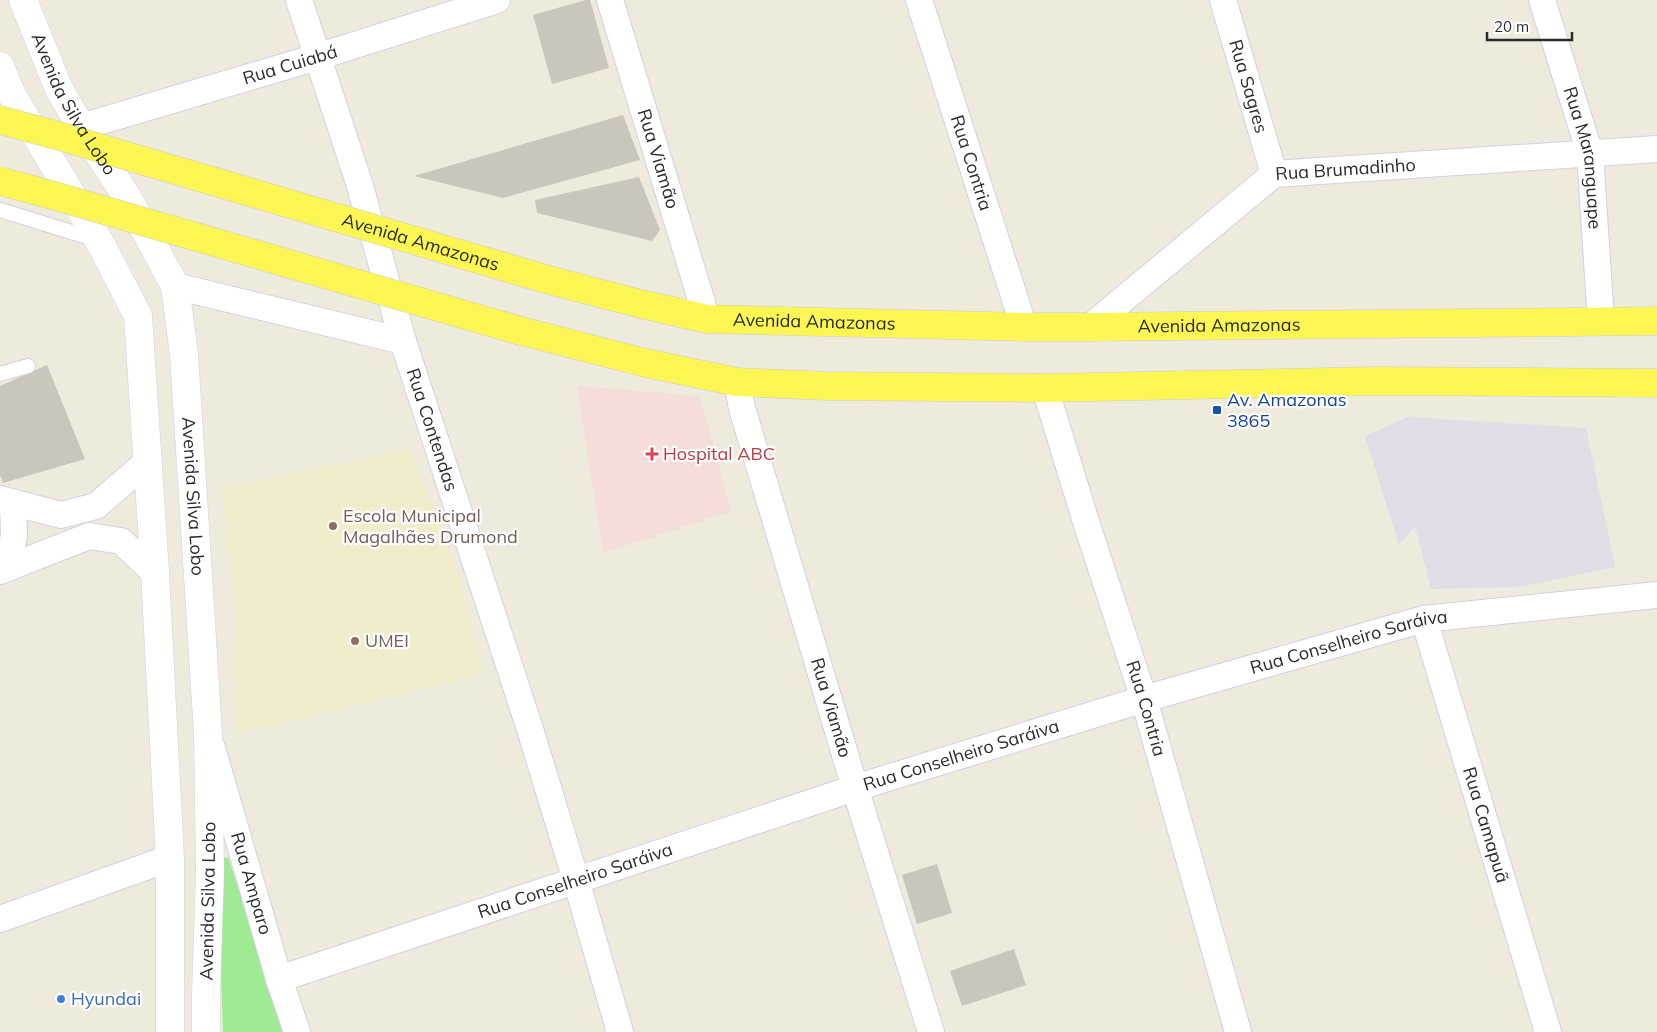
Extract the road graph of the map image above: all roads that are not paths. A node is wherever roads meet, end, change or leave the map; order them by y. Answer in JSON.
{"nodes":[{"id":1,"x":22,"y":0,"type":"edge"},
{"id":2,"x":299,"y":0,"type":"edge"},
{"id":3,"x":497,"y":0,"type":"edge"},
{"id":4,"x":610,"y":0,"type":"edge"},
{"id":5,"x":920,"y":0,"type":"edge"},
{"id":6,"x":1223,"y":0,"type":"edge"},
{"id":7,"x":1542,"y":0,"type":"edge"},
{"id":8,"x":317,"y":58,"type":"junction"},
{"id":9,"x":0,"y":66,"type":"edge"},
{"id":10,"x":4,"y":111,"type":"edge"},
{"id":11,"x":81,"y":126,"type":"junction"},
{"id":12,"x":1657,"y":148,"type":"edge"},
{"id":13,"x":1590,"y":154,"type":"junction"},
{"id":14,"x":1274,"y":174,"type":"junction"},
{"id":15,"x":0,"y":181,"type":"edge"},
{"id":16,"x":0,"y":210,"type":"edge"},
{"id":17,"x":99,"y":241,"type":"junction"},
{"id":18,"x":175,"y":286,"type":"junction"},
{"id":19,"x":707,"y":319,"type":"junction"},
{"id":20,"x":1601,"y":321,"type":"junction"},
{"id":21,"x":1657,"y":321,"type":"edge"},
{"id":22,"x":1024,"y":327,"type":"junction"},
{"id":23,"x":1090,"y":327,"type":"junction"},
{"id":24,"x":403,"y":341,"type":"junction"},
{"id":25,"x":28,"y":366,"type":"dead end"},
{"id":26,"x":0,"y":374,"type":"edge"},
{"id":27,"x":737,"y":382,"type":"junction"},
{"id":28,"x":1657,"y":383,"type":"edge"},
{"id":29,"x":1044,"y":388,"type":"junction"},
{"id":30,"x":148,"y":461,"type":"junction"},
{"id":31,"x":6,"y":501,"type":"edge"},
{"id":32,"x":4,"y":570,"type":"edge"},
{"id":33,"x":156,"y":573,"type":"junction"},
{"id":34,"x":1657,"y":595,"type":"edge"},
{"id":35,"x":1424,"y":619,"type":"junction"},
{"id":36,"x":1144,"y":699,"type":"junction"},
{"id":37,"x":208,"y":734,"type":"junction"},
{"id":38,"x":854,"y":788,"type":"junction"},
{"id":39,"x":170,"y":858,"type":"junction"},
{"id":40,"x":210,"y":871,"type":"junction"},
{"id":41,"x":576,"y":880,"type":"junction"},
{"id":42,"x":0,"y":919,"type":"edge"},
{"id":43,"x":279,"y":979,"type":"junction"},
{"id":44,"x":170,"y":1032,"type":"edge"},
{"id":45,"x":206,"y":1032,"type":"edge"},
{"id":46,"x":297,"y":1032,"type":"edge"},
{"id":47,"x":620,"y":1032,"type":"edge"},
{"id":48,"x":931,"y":1032,"type":"edge"},
{"id":49,"x":1238,"y":1032,"type":"edge"},
{"id":50,"x":1548,"y":1032,"type":"edge"}],
"edges":[{"from":1,"to":11,"type":"main road","name":"Avenida Silva Lobo"},
{"from":2,"to":8,"type":"street","name":"Rua Contendas"},
{"from":3,"to":8,"type":"street","name":"Rua Cuiabá"},
{"from":4,"to":19,"type":"street","name":"Rua Viamão"},
{"from":5,"to":22,"type":"street","name":"Rua Contria"},
{"from":6,"to":14,"type":"street","name":"Rua Sagres"},
{"from":7,"to":13,"type":"street","name":"Rua Maranguape"},
{"from":8,"to":11,"type":"street","name":"Rua Cuiabá"},
{"from":8,"to":24,"type":"street","name":"Rua Contendas"},
{"from":9,"to":10,"type":"main road","name":"Avenida Silva Lobo"},
{"from":10,"to":17,"type":"main road","name":"Avenida Silva Lobo"},
{"from":10,"to":19,"type":"main road","name":"Avenida Amazonas","bridge":true},
{"from":11,"to":18,"type":"main road","name":"Avenida Silva Lobo"},
{"from":12,"to":13,"type":"street","name":"Rua Brumadinho"},
{"from":13,"to":14,"type":"street","name":"Rua Brumadinho"},
{"from":13,"to":20,"type":"street","name":"Rua Maranguape"},
{"from":14,"to":23,"type":"street","name":"Rua Brumadinho"},
{"from":15,"to":27,"type":"main road","bridge":true},
{"from":16,"to":17,"type":"lane"},
{"from":17,"to":30,"type":"main road","name":"Avenida Silva Lobo"},
{"from":18,"to":24,"type":"street"},
{"from":18,"to":37,"type":"main road","name":"Avenida Silva Lobo"},
{"from":19,"to":22,"type":"main road","name":"Avenida Amazonas"},
{"from":20,"to":21,"type":"main road","name":"Avenida Amazonas"},
{"from":20,"to":23,"type":"main road","name":"Avenida Amazonas"},
{"from":22,"to":23,"type":"main road","name":"Avenida Amazonas"},
{"from":24,"to":41,"type":"street","name":"Rua Contendas"},
{"from":25,"to":26,"type":"lane"},
{"from":27,"to":29,"type":"main road"},
{"from":27,"to":38,"type":"street","name":"Rua Viamão"},
{"from":28,"to":29,"type":"main road"},
{"from":29,"to":36,"type":"street","name":"Rua Contria"},
{"from":30,"to":31,"type":"street"},
{"from":30,"to":33,"type":"main road","name":"Avenida Silva Lobo"},
{"from":31,"to":32,"type":"street"},
{"from":32,"to":33,"type":"street"},
{"from":33,"to":39,"type":"main road","name":"Avenida Silva Lobo"},
{"from":34,"to":35,"type":"street","name":"Rua Conselheiro Saráiva"},
{"from":35,"to":36,"type":"street","name":"Rua Conselheiro Saráiva"},
{"from":35,"to":50,"type":"street","name":"Rua Camapuã"},
{"from":36,"to":38,"type":"street","name":"Rua Conselheiro Saráiva"},
{"from":36,"to":49,"type":"street","name":"Rua Contria"},
{"from":37,"to":40,"type":"main road","name":"Avenida Silva Lobo"},
{"from":37,"to":43,"type":"street","name":"Rua Amparo"},
{"from":38,"to":41,"type":"street","name":"Rua Conselheiro Saráiva"},
{"from":38,"to":48,"type":"street","name":"Rua Viamão"},
{"from":39,"to":40,"type":"main road"},
{"from":39,"to":42,"type":"street"},
{"from":39,"to":44,"type":"main road","name":"Avenida Silva Lobo"},
{"from":40,"to":45,"type":"main road","name":"Avenida Silva Lobo"},
{"from":41,"to":43,"type":"street","name":"Rua Conselheiro Saráiva"},
{"from":41,"to":47,"type":"street","name":"Rua Contendas"},
{"from":43,"to":46,"type":"street","name":"Rua Amparo"}]}
